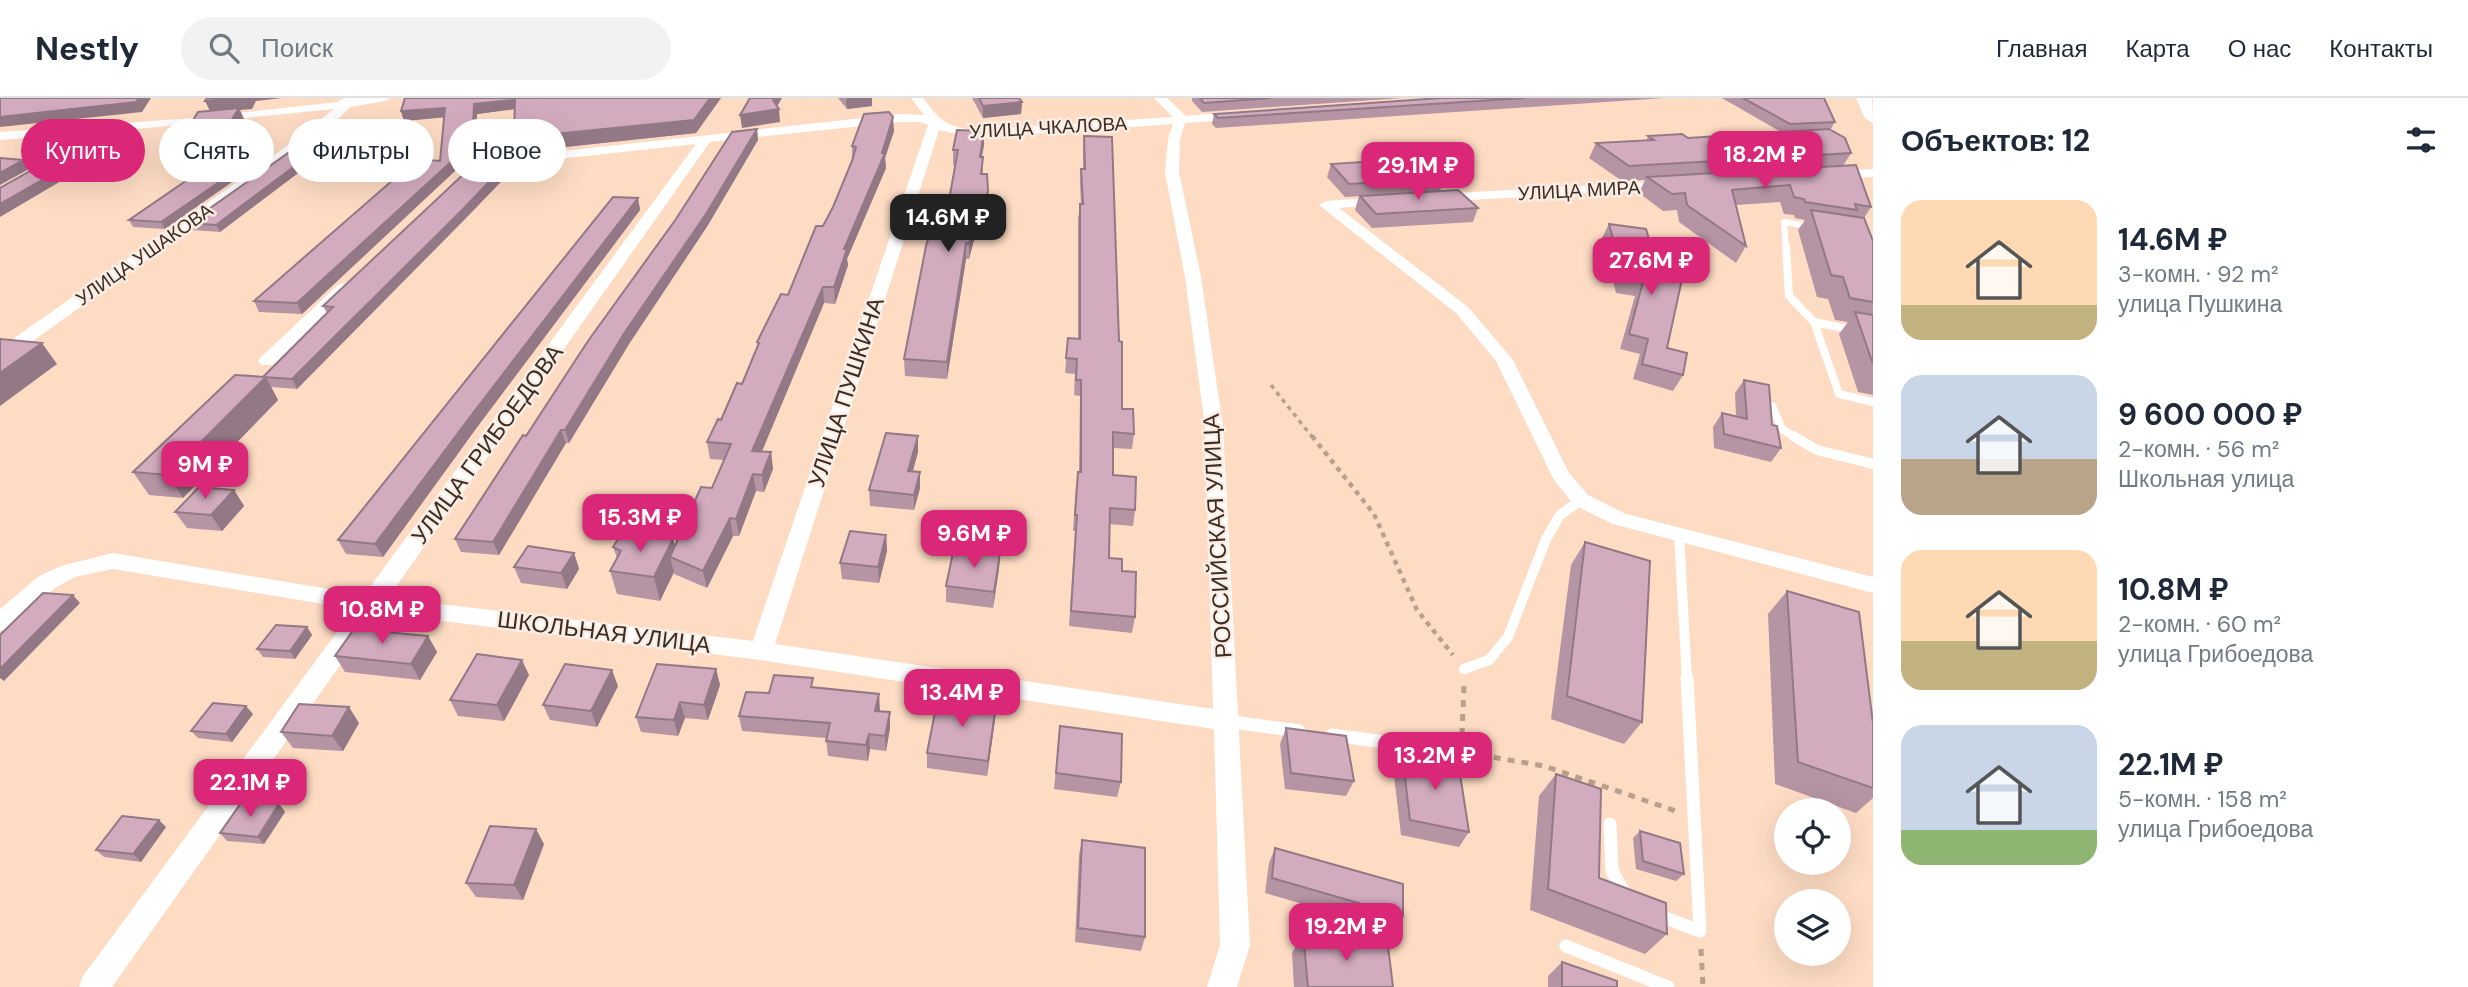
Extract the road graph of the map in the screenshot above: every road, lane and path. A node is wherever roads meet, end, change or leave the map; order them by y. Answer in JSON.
{"nodes":[{"id":1,"x":385,"y":98,"type":"edge"},
{"id":2,"x":917,"y":98,"type":"edge"},
{"id":3,"x":1160,"y":98,"type":"edge"},
{"id":4,"x":1864,"y":98,"type":"edge"},
{"id":5,"x":348,"y":101,"type":"edge"},
{"id":6,"x":1249,"y":114,"type":"edge"},
{"id":7,"x":1181,"y":118,"type":"junction"},
{"id":8,"x":1873,"y":118,"type":"edge"},
{"id":9,"x":934,"y":121,"type":"junction"},
{"id":10,"x":145,"y":124,"type":"edge"},
{"id":11,"x":21,"y":134,"type":"edge"},
{"id":12,"x":0,"y":136,"type":"edge"},
{"id":13,"x":706,"y":138,"type":"junction"},
{"id":14,"x":566,"y":153,"type":"edge"},
{"id":15,"x":1873,"y":173,"type":"edge"},
{"id":16,"x":1818,"y":176,"type":"edge"},
{"id":17,"x":21,"y":182,"type":"edge"},
{"id":18,"x":1680,"y":184,"type":"edge"},
{"id":19,"x":0,"y":194,"type":"edge"},
{"id":20,"x":1822,"y":228,"type":"edge"},
{"id":21,"x":355,"y":277,"type":"edge"},
{"id":22,"x":1814,"y":322,"type":"junction"},
{"id":23,"x":1873,"y":334,"type":"edge"},
{"id":24,"x":0,"y":356,"type":"edge"},
{"id":25,"x":267,"y":361,"type":"dead end"},
{"id":26,"x":1271,"y":385,"type":"dead end"},
{"id":27,"x":1873,"y":402,"type":"edge"},
{"id":28,"x":1772,"y":407,"type":"edge"},
{"id":29,"x":1873,"y":464,"type":"edge"},
{"id":30,"x":1581,"y":500,"type":"junction"},
{"id":31,"x":1679,"y":534,"type":"junction"},
{"id":32,"x":1873,"y":585,"type":"edge"},
{"id":33,"x":372,"y":604,"type":"junction"},
{"id":34,"x":0,"y":622,"type":"edge"},
{"id":35,"x":761,"y":650,"type":"junction"},
{"id":36,"x":1464,"y":669,"type":"junction"},
{"id":37,"x":1225,"y":721,"type":"junction"},
{"id":38,"x":1461,"y":752,"type":"junction"},
{"id":39,"x":1694,"y":817,"type":"junction"},
{"id":40,"x":1610,"y":824,"type":"dead end"},
{"id":41,"x":1700,"y":931,"type":"junction"},
{"id":42,"x":1566,"y":946,"type":"dead end"},
{"id":43,"x":94,"y":987,"type":"edge"},
{"id":44,"x":1222,"y":987,"type":"edge"},
{"id":45,"x":1668,"y":987,"type":"edge"},
{"id":46,"x":1703,"y":987,"type":"edge"}],
"edges":[{"from":1,"to":5,"type":"street"},
{"from":2,"to":9,"type":"street"},
{"from":3,"to":7,"type":"street"},
{"from":4,"to":8,"type":"main road"},
{"from":5,"to":10,"type":"street"},
{"from":5,"to":24,"type":"street","name":"УЛИЦА УШАКОВА"},
{"from":6,"to":7,"type":"street","name":"УЛИЦА ЧКАЛОВА"},
{"from":7,"to":9,"type":"street","name":"УЛИЦА ЧКАЛОВА"},
{"from":7,"to":37,"type":"street","name":"РОССИЙСКАЯ УЛИЦА"},
{"from":9,"to":13,"type":"street","name":"УЛИЦА ЧКАЛОВА"},
{"from":9,"to":35,"type":"street","name":"УЛИЦА ПУШКИНА"},
{"from":11,"to":12,"type":"street"},
{"from":13,"to":14,"type":"street","name":"УЛИЦА ЧКАЛОВА"},
{"from":13,"to":33,"type":"street","name":"УЛИЦА ГРИБОЕДОВА"},
{"from":15,"to":16,"type":"street"},
{"from":17,"to":19,"type":"street"},
{"from":18,"to":30,"type":"street","name":"УЛИЦА МИРА"},
{"from":20,"to":22,"type":"lane"},
{"from":21,"to":25,"type":"street"},
{"from":22,"to":23,"type":"lane"},
{"from":22,"to":27,"type":"lane"},
{"from":26,"to":36,"type":"path"},
{"from":28,"to":29,"type":"lane"},
{"from":30,"to":31,"type":"street"},
{"from":30,"to":36,"type":"lane"},
{"from":31,"to":32,"type":"street"},
{"from":31,"to":39,"type":"lane"},
{"from":33,"to":34,"type":"street","name":"ШКОЛЬНАЯ УЛИЦА"},
{"from":33,"to":35,"type":"street","name":"ШКОЛЬНАЯ УЛИЦА"},
{"from":33,"to":43,"type":"street","name":"УЛИЦА ГРИБОЕДОВА"},
{"from":35,"to":37,"type":"street","name":"ШКОЛЬНАЯ УЛИЦА"},
{"from":36,"to":38,"type":"path"},
{"from":37,"to":38,"type":"lane"},
{"from":37,"to":44,"type":"street","name":"РОССИЙСКАЯ УЛИЦА"},
{"from":38,"to":39,"type":"path"},
{"from":39,"to":41,"type":"lane"},
{"from":40,"to":41,"type":"lane"},
{"from":41,"to":46,"type":"path"},
{"from":42,"to":45,"type":"lane"}]}
